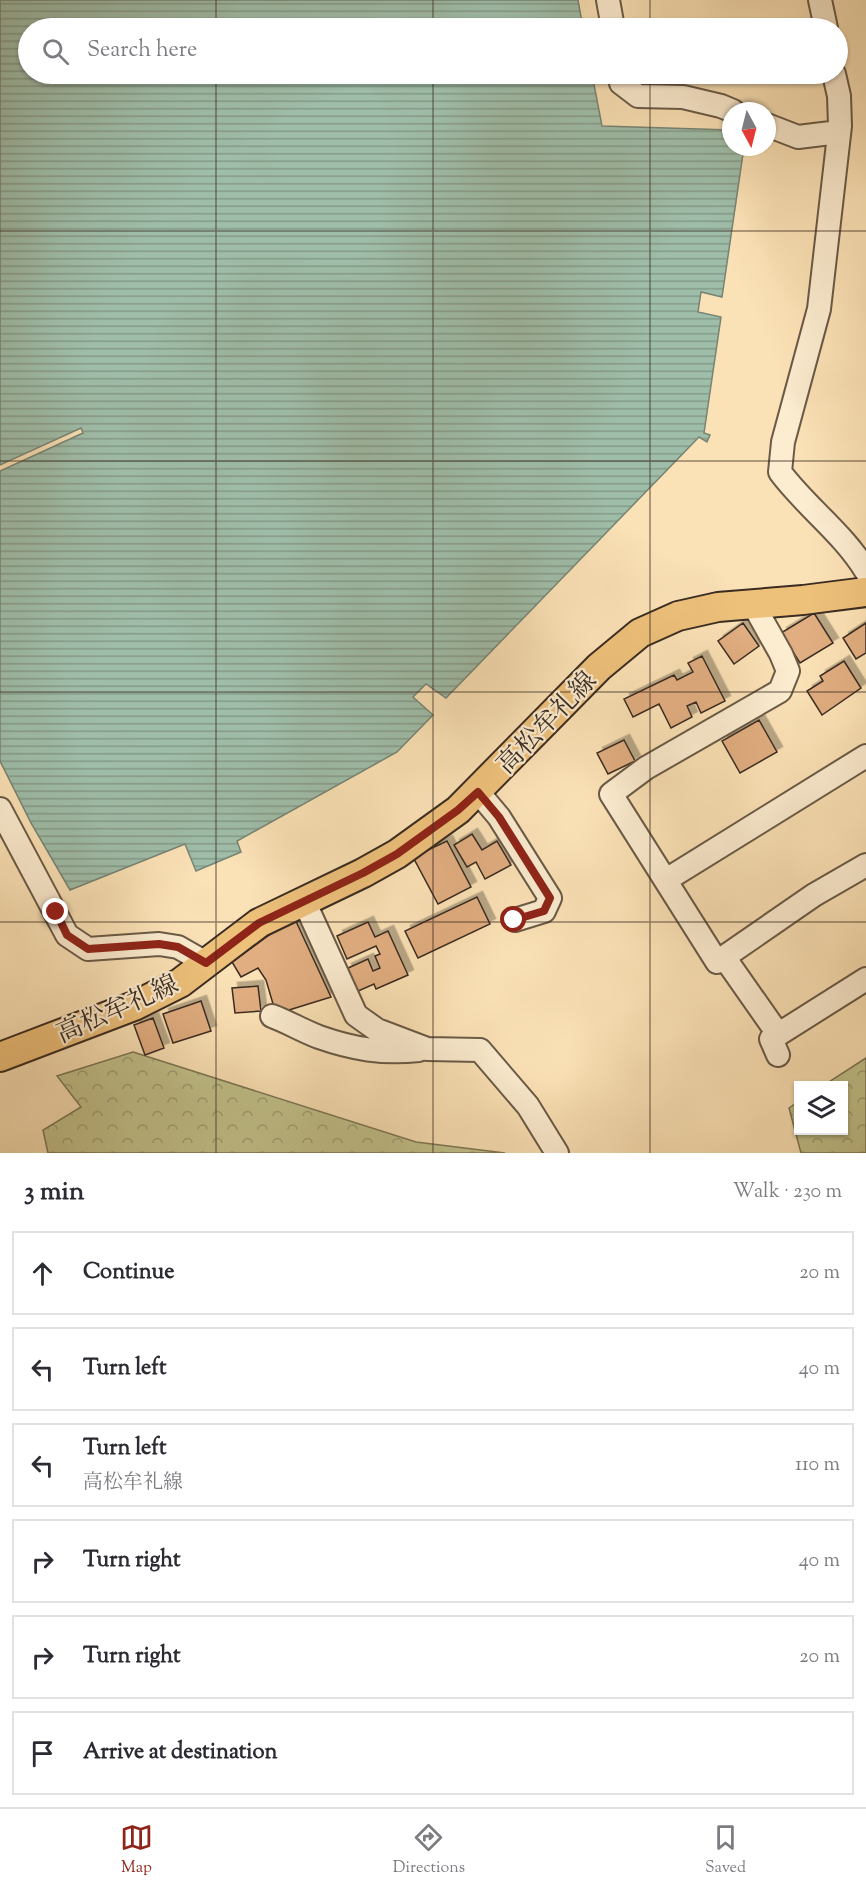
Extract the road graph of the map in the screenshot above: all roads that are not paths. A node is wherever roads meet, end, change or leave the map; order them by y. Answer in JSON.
{"nodes":[{"id":1,"x":608,"y":0,"type":"edge"},
{"id":2,"x":820,"y":0,"type":"edge"},
{"id":3,"x":611,"y":18,"type":"edge"},
{"id":4,"x":824,"y":18,"type":"edge"},
{"id":5,"x":622,"y":84,"type":"edge"},
{"id":6,"x":836,"y":84,"type":"edge"},
{"id":7,"x":722,"y":106,"type":"edge"},
{"id":8,"x":776,"y":128,"type":"edge"},
{"id":9,"x":839,"y":132,"type":"junction"},
{"id":10,"x":866,"y":571,"type":"edge"},
{"id":11,"x":866,"y":592,"type":"edge"},
{"id":12,"x":753,"y":604,"type":"junction"},
{"id":13,"x":866,"y":756,"type":"edge"},
{"id":14,"x":478,"y":792,"type":"junction"},
{"id":15,"x":0,"y":809,"type":"edge"},
{"id":16,"x":866,"y":865,"type":"edge"},
{"id":17,"x":666,"y":880,"type":"junction"},
{"id":18,"x":304,"y":901,"type":"junction"},
{"id":19,"x":514,"y":920,"type":"dead end"},
{"id":20,"x":724,"y":957,"type":"junction"},
{"id":21,"x":206,"y":963,"type":"junction"},
{"id":22,"x":866,"y":979,"type":"edge"},
{"id":23,"x":272,"y":1016,"type":"dead end"},
{"id":24,"x":427,"y":1049,"type":"junction"},
{"id":25,"x":0,"y":1057,"type":"edge"},
{"id":26,"x":557,"y":1153,"type":"edge"}],
"edges":[{"from":1,"to":3,"type":"street"},
{"from":2,"to":4,"type":"street"},
{"from":5,"to":7,"type":"street"},
{"from":6,"to":9,"type":"street"},
{"from":8,"to":9,"type":"street"},
{"from":9,"to":10,"type":"street"},
{"from":11,"to":12,"type":"main road","name":"高松牟礼線"},
{"from":12,"to":14,"type":"main road","name":"高松牟礼線"},
{"from":12,"to":17,"type":"street"},
{"from":13,"to":17,"type":"street"},
{"from":14,"to":18,"type":"main road","name":"高松牟礼線"},
{"from":14,"to":19,"type":"street"},
{"from":15,"to":21,"type":"street"},
{"from":16,"to":20,"type":"street"},
{"from":17,"to":20,"type":"street"},
{"from":18,"to":21,"type":"main road","name":"高松牟礼線"},
{"from":18,"to":24,"type":"street"},
{"from":20,"to":22,"type":"street"},
{"from":21,"to":25,"type":"main road","name":"高松牟礼線"},
{"from":23,"to":24,"type":"street"},
{"from":24,"to":26,"type":"street"}]}
